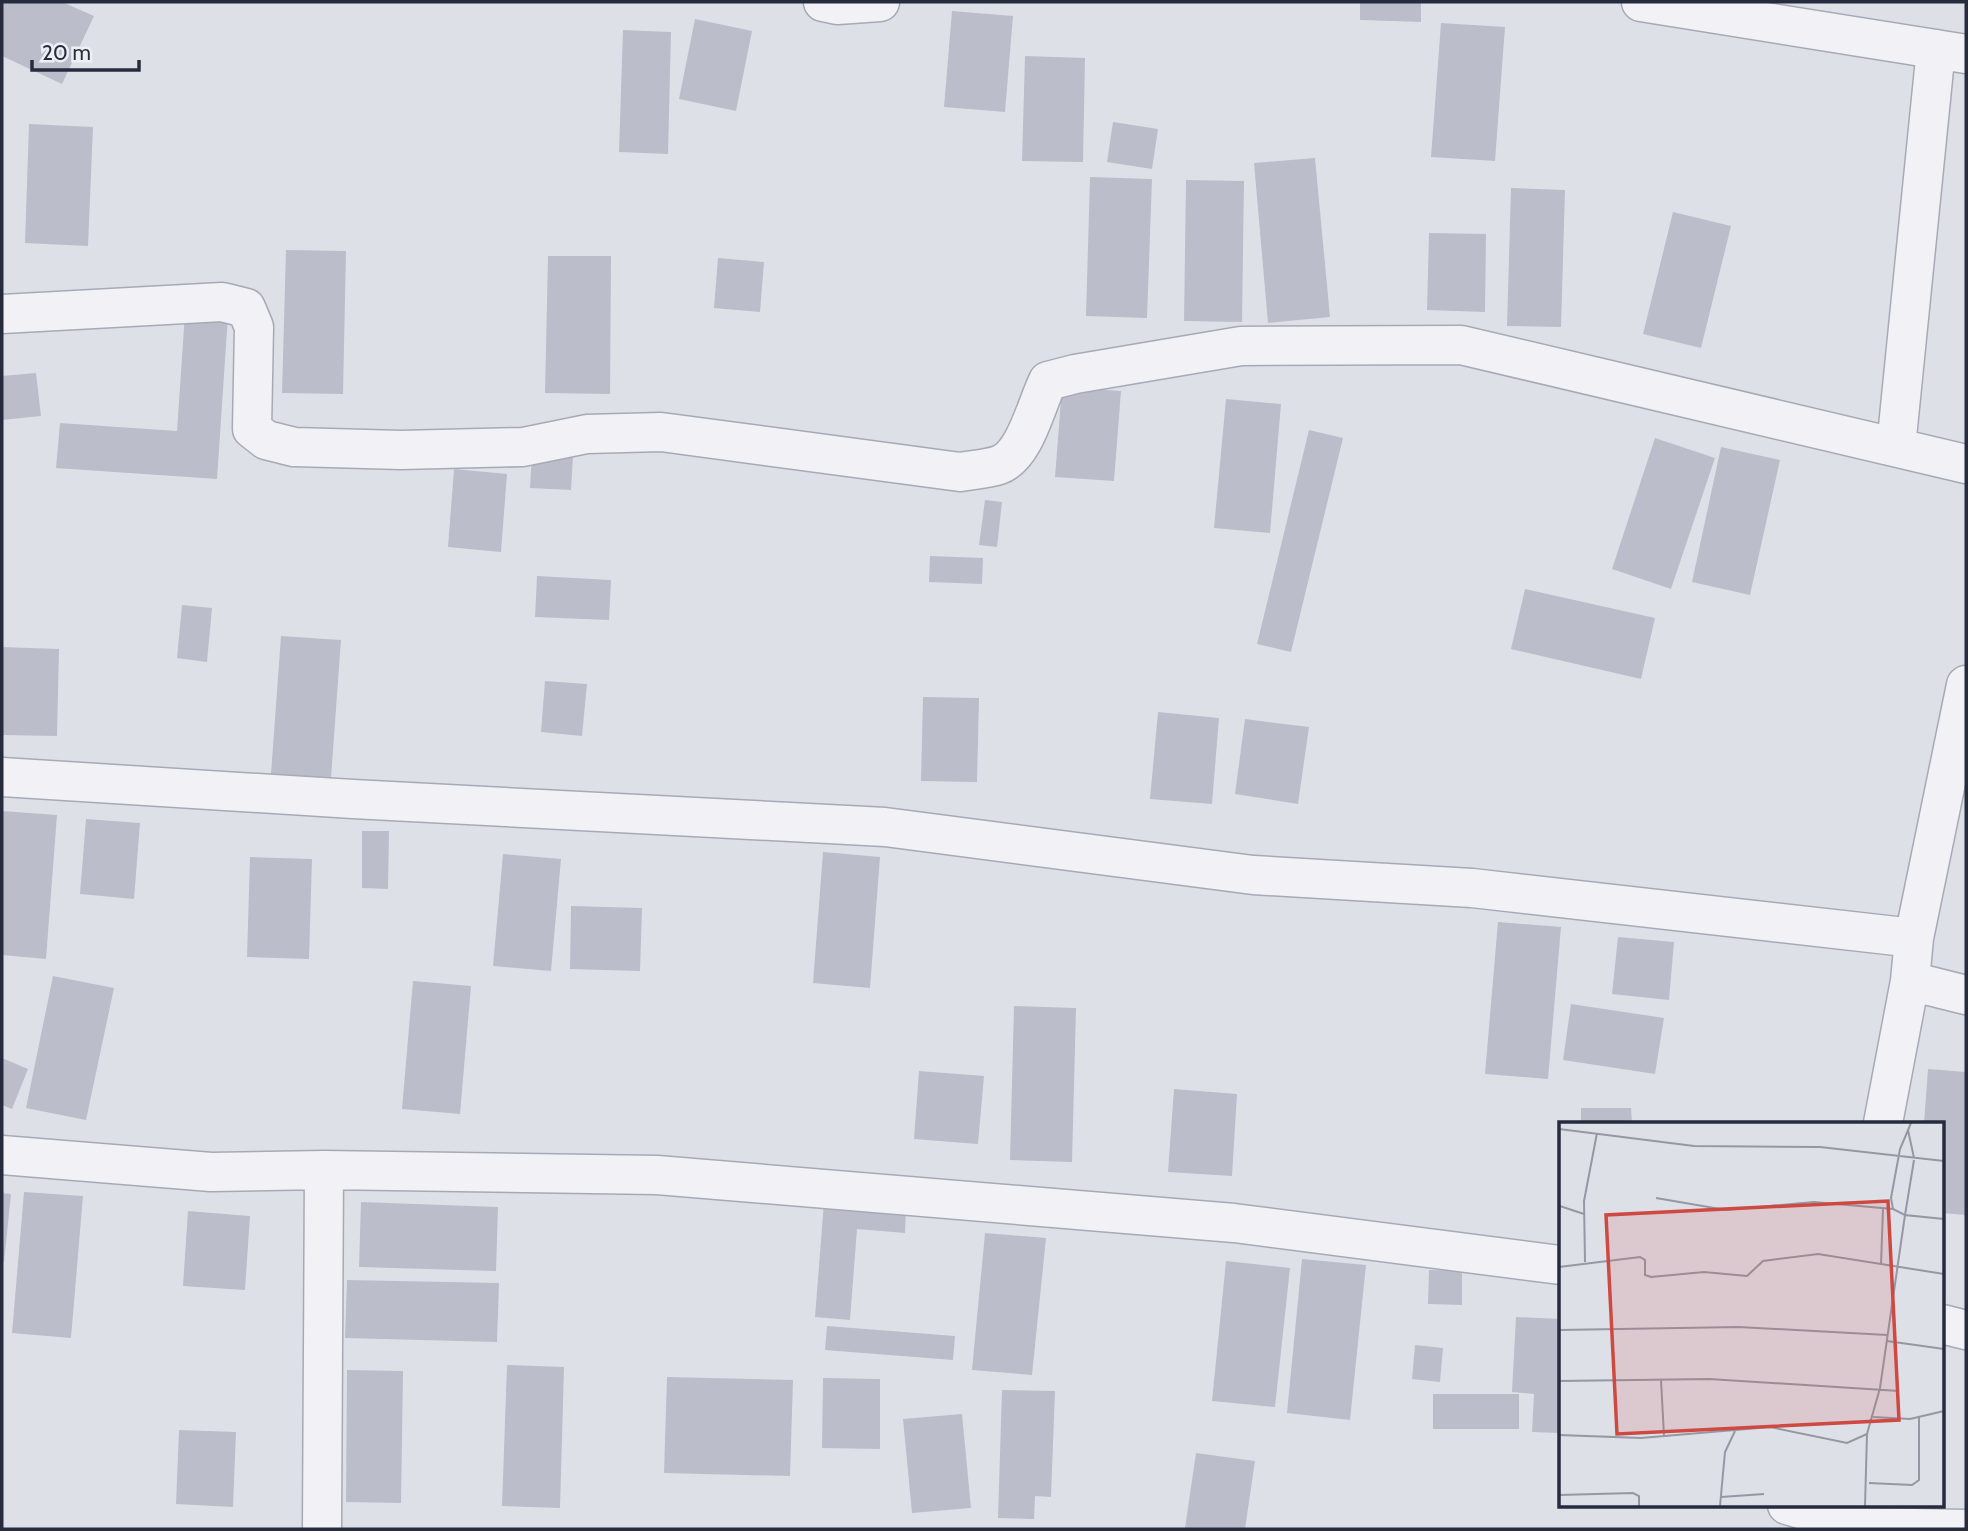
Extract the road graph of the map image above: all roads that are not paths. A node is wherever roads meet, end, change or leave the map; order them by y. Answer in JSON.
{"nodes":[{"id":1,"x":823,"y":2,"type":"edge"},
{"id":2,"x":880,"y":2,"type":"edge"},
{"id":3,"x":1640,"y":2,"type":"edge"},
{"id":4,"x":1951,"y":51,"type":"edge"},
{"id":5,"x":2,"y":314,"type":"edge"},
{"id":6,"x":1896,"y":447,"type":"junction"},
{"id":7,"x":1966,"y":464,"type":"edge"},
{"id":8,"x":1966,"y":685,"type":"edge"},
{"id":9,"x":2,"y":777,"type":"edge"},
{"id":10,"x":1914,"y":937,"type":"junction"},
{"id":11,"x":1909,"y":981,"type":"junction"},
{"id":12,"x":1966,"y":995,"type":"edge"},
{"id":13,"x":1883,"y":1122,"type":"edge"},
{"id":14,"x":2,"y":1155,"type":"edge"},
{"id":15,"x":324,"y":1170,"type":"junction"},
{"id":16,"x":1559,"y":1265,"type":"edge"},
{"id":17,"x":1944,"y":1324,"type":"edge"},
{"id":18,"x":1966,"y":1330,"type":"edge"},
{"id":19,"x":1787,"y":1506,"type":"edge"},
{"id":20,"x":1790,"y":1506,"type":"edge"},
{"id":21,"x":323,"y":1529,"type":"edge"},
{"id":22,"x":1777,"y":1529,"type":"edge"},
{"id":23,"x":1966,"y":1529,"type":"edge"}],
"edges":[{"from":1,"to":2,"type":"street"},
{"from":3,"to":4,"type":"street"},
{"from":4,"to":6,"type":"street"},
{"from":5,"to":6,"type":"street"},
{"from":6,"to":7,"type":"street"},
{"from":8,"to":10,"type":"street"},
{"from":9,"to":10,"type":"street"},
{"from":10,"to":11,"type":"street"},
{"from":11,"to":12,"type":"street"},
{"from":11,"to":13,"type":"street"},
{"from":14,"to":15,"type":"street"},
{"from":15,"to":16,"type":"street"},
{"from":15,"to":21,"type":"street"},
{"from":17,"to":18,"type":"street"},
{"from":19,"to":22,"type":"street"},
{"from":20,"to":23,"type":"street"}]}
